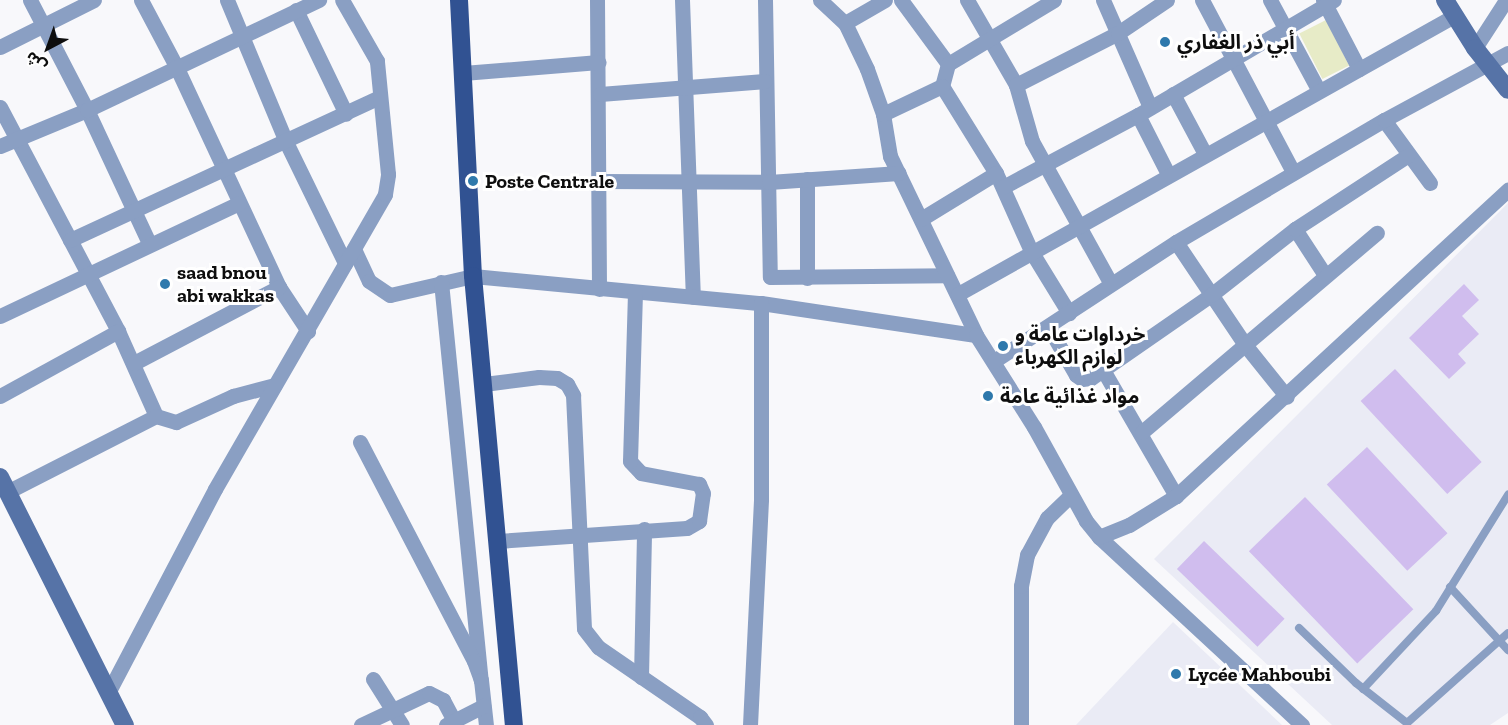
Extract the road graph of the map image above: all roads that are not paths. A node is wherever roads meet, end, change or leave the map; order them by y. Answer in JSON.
{"nodes":[{"id":1,"x":30,"y":0,"type":"edge"},
{"id":2,"x":94,"y":0,"type":"edge"},
{"id":3,"x":141,"y":0,"type":"edge"},
{"id":4,"x":227,"y":0,"type":"edge"},
{"id":5,"x":319,"y":0,"type":"edge"},
{"id":6,"x":342,"y":0,"type":"edge"},
{"id":7,"x":459,"y":0,"type":"edge"},
{"id":8,"x":597,"y":0,"type":"edge"},
{"id":9,"x":682,"y":0,"type":"edge"},
{"id":10,"x":765,"y":0,"type":"edge"},
{"id":11,"x":820,"y":0,"type":"edge"},
{"id":12,"x":885,"y":0,"type":"edge"},
{"id":13,"x":901,"y":0,"type":"edge"},
{"id":14,"x":967,"y":0,"type":"edge"},
{"id":15,"x":1054,"y":0,"type":"edge"},
{"id":16,"x":1103,"y":0,"type":"edge"},
{"id":17,"x":1167,"y":0,"type":"edge"},
{"id":18,"x":1202,"y":0,"type":"edge"},
{"id":19,"x":1270,"y":0,"type":"edge"},
{"id":20,"x":1506,"y":0,"type":"edge"},
{"id":21,"x":1328,"y":2,"type":"edge"},
{"id":22,"x":1450,"y":8,"type":"edge"},
{"id":23,"x":296,"y":10,"type":"junction"},
{"id":24,"x":845,"y":23,"type":"junction"},
{"id":25,"x":1284,"y":26,"type":"junction"},
{"id":26,"x":44,"y":27,"type":"junction"},
{"id":27,"x":1118,"y":33,"type":"junction"},
{"id":28,"x":990,"y":37,"type":"junction"},
{"id":29,"x":241,"y":38,"type":"junction"},
{"id":30,"x":0,"y":47,"type":"edge"},
{"id":31,"x":1474,"y":48,"type":"junction"},
{"id":32,"x":1508,"y":53,"type":"edge"},
{"id":33,"x":1231,"y":60,"type":"junction"},
{"id":34,"x":599,"y":62,"type":"junction"},
{"id":35,"x":948,"y":64,"type":"junction"},
{"id":36,"x":1487,"y":65,"type":"junction"},
{"id":37,"x":176,"y":66,"type":"junction"},
{"id":38,"x":1359,"y":69,"type":"junction"},
{"id":39,"x":463,"y":74,"type":"junction"},
{"id":40,"x":764,"y":81,"type":"junction"},
{"id":41,"x":1016,"y":85,"type":"junction"},
{"id":42,"x":942,"y":86,"type":"junction"},
{"id":43,"x":686,"y":89,"type":"junction"},
{"id":44,"x":1508,"y":90,"type":"edge"},
{"id":45,"x":1319,"y":91,"type":"junction"},
{"id":46,"x":600,"y":94,"type":"junction"},
{"id":47,"x":1173,"y":94,"type":"junction"},
{"id":48,"x":380,"y":96,"type":"junction"},
{"id":49,"x":0,"y":107,"type":"edge"},
{"id":50,"x":87,"y":110,"type":"junction"},
{"id":51,"x":1144,"y":111,"type":"junction"},
{"id":52,"x":346,"y":114,"type":"junction"},
{"id":53,"x":883,"y":114,"type":"junction"},
{"id":54,"x":1384,"y":120,"type":"junction"},
{"id":55,"x":1264,"y":121,"type":"junction"},
{"id":56,"x":16,"y":137,"type":"junction"},
{"id":57,"x":286,"y":142,"type":"junction"},
{"id":58,"x":0,"y":146,"type":"edge"},
{"id":59,"x":1205,"y":154,"type":"junction"},
{"id":60,"x":1407,"y":156,"type":"junction"},
{"id":61,"x":1044,"y":164,"type":"junction"},
{"id":62,"x":225,"y":170,"type":"junction"},
{"id":63,"x":1293,"y":172,"type":"junction"},
{"id":64,"x":899,"y":173,"type":"junction"},
{"id":65,"x":1168,"y":174,"type":"junction"},
{"id":66,"x":807,"y":179,"type":"junction"},
{"id":67,"x":999,"y":180,"type":"junction"},
{"id":68,"x":599,"y":181,"type":"junction"},
{"id":69,"x":769,"y":182,"type":"junction"},
{"id":70,"x":687,"y":183,"type":"junction"},
{"id":71,"x":1430,"y":183,"type":"dead end"},
{"id":72,"x":1508,"y":190,"type":"edge"},
{"id":73,"x":239,"y":203,"type":"junction"},
{"id":74,"x":132,"y":211,"type":"junction"},
{"id":75,"x":921,"y":219,"type":"junction"},
{"id":76,"x":1080,"y":225,"type":"junction"},
{"id":77,"x":1295,"y":229,"type":"junction"},
{"id":78,"x":1377,"y":233,"type":"dead end"},
{"id":79,"x":70,"y":240,"type":"junction"},
{"id":80,"x":1176,"y":242,"type":"junction"},
{"id":81,"x":149,"y":243,"type":"junction"},
{"id":82,"x":354,"y":249,"type":"junction"},
{"id":83,"x":1031,"y":251,"type":"junction"},
{"id":84,"x":345,"y":263,"type":"junction"},
{"id":85,"x":86,"y":275,"type":"junction"},
{"id":86,"x":947,"y":275,"type":"junction"},
{"id":87,"x":1325,"y":275,"type":"junction"},
{"id":88,"x":473,"y":276,"type":"junction"},
{"id":89,"x":770,"y":277,"type":"junction"},
{"id":90,"x":807,"y":278,"type":"junction"},
{"id":91,"x":441,"y":282,"type":"junction"},
{"id":92,"x":1111,"y":284,"type":"junction"},
{"id":93,"x":279,"y":287,"type":"junction"},
{"id":94,"x":599,"y":290,"type":"junction"},
{"id":95,"x":635,"y":292,"type":"junction"},
{"id":96,"x":958,"y":294,"type":"junction"},
{"id":97,"x":1211,"y":295,"type":"junction"},
{"id":98,"x":693,"y":297,"type":"junction"},
{"id":99,"x":766,"y":304,"type":"junction"},
{"id":100,"x":1069,"y":314,"type":"junction"},
{"id":101,"x":0,"y":316,"type":"edge"},
{"id":102,"x":1049,"y":328,"type":"junction"},
{"id":103,"x":118,"y":331,"type":"junction"},
{"id":104,"x":308,"y":331,"type":"junction"},
{"id":105,"x":976,"y":335,"type":"junction"},
{"id":106,"x":1246,"y":346,"type":"junction"},
{"id":107,"x":994,"y":361,"type":"junction"},
{"id":108,"x":134,"y":363,"type":"junction"},
{"id":109,"x":1103,"y":370,"type":"junction"},
{"id":110,"x":484,"y":384,"type":"junction"},
{"id":111,"x":275,"y":385,"type":"junction"},
{"id":112,"x":0,"y":396,"type":"edge"},
{"id":113,"x":1287,"y":397,"type":"junction"},
{"id":114,"x":156,"y":416,"type":"junction"},
{"id":115,"x":1142,"y":432,"type":"junction"},
{"id":116,"x":360,"y":442,"type":"dead end"},
{"id":117,"x":2,"y":488,"type":"edge"},
{"id":118,"x":1071,"y":495,"type":"junction"},
{"id":119,"x":1508,"y":495,"type":"edge"},
{"id":120,"x":1176,"y":496,"type":"junction"},
{"id":121,"x":644,"y":529,"type":"junction"},
{"id":122,"x":579,"y":533,"type":"junction"},
{"id":123,"x":1099,"y":537,"type":"junction"},
{"id":124,"x":497,"y":541,"type":"junction"},
{"id":125,"x":1450,"y":587,"type":"junction"},
{"id":126,"x":1299,"y":628,"type":"dead end"},
{"id":127,"x":1508,"y":633,"type":"edge"},
{"id":128,"x":1499,"y":640,"type":"junction"},
{"id":129,"x":1508,"y":650,"type":"edge"},
{"id":130,"x":640,"y":677,"type":"junction"},
{"id":131,"x":373,"y":679,"type":"dead end"},
{"id":132,"x":481,"y":680,"type":"junction"},
{"id":133,"x":1362,"y":689,"type":"junction"},
{"id":134,"x":108,"y":691,"type":"junction"},
{"id":135,"x":483,"y":706,"type":"junction"},
{"id":136,"x":392,"y":710,"type":"junction"},
{"id":137,"x":450,"y":723,"type":"edge"},
{"id":138,"x":125,"y":725,"type":"edge"},
{"id":139,"x":361,"y":725,"type":"edge"},
{"id":140,"x":402,"y":725,"type":"edge"},
{"id":141,"x":486,"y":725,"type":"edge"},
{"id":142,"x":514,"y":725,"type":"edge"},
{"id":143,"x":706,"y":725,"type":"edge"},
{"id":144,"x":750,"y":725,"type":"edge"},
{"id":145,"x":1021,"y":725,"type":"edge"},
{"id":146,"x":1302,"y":725,"type":"edge"}],
"edges":[{"from":1,"to":26,"type":"street"},
{"from":2,"to":26,"type":"street"},
{"from":3,"to":37,"type":"street"},
{"from":4,"to":29,"type":"street"},
{"from":5,"to":23,"type":"street"},
{"from":6,"to":48,"type":"street"},
{"from":7,"to":39,"type":"main road"},
{"from":8,"to":34,"type":"street"},
{"from":9,"to":43,"type":"street"},
{"from":10,"to":40,"type":"street"},
{"from":11,"to":24,"type":"street"},
{"from":12,"to":24,"type":"street"},
{"from":13,"to":35,"type":"street"},
{"from":14,"to":28,"type":"street"},
{"from":15,"to":28,"type":"street"},
{"from":16,"to":27,"type":"street"},
{"from":17,"to":27,"type":"street"},
{"from":18,"to":33,"type":"street"},
{"from":19,"to":25,"type":"street"},
{"from":20,"to":31,"type":"street"},
{"from":21,"to":25,"type":"street"},
{"from":21,"to":38,"type":"street"},
{"from":22,"to":31,"type":"main road"},
{"from":22,"to":38,"type":"street"},
{"from":23,"to":29,"type":"street"},
{"from":23,"to":52,"type":"street"},
{"from":24,"to":53,"type":"street"},
{"from":25,"to":33,"type":"street"},
{"from":25,"to":45,"type":"street"},
{"from":26,"to":30,"type":"street"},
{"from":26,"to":50,"type":"street"},
{"from":27,"to":41,"type":"street"},
{"from":27,"to":51,"type":"street"},
{"from":28,"to":35,"type":"street"},
{"from":28,"to":41,"type":"street"},
{"from":29,"to":37,"type":"street"},
{"from":29,"to":57,"type":"street"},
{"from":31,"to":36,"type":"main road"},
{"from":32,"to":36,"type":"street"},
{"from":33,"to":47,"type":"street"},
{"from":33,"to":55,"type":"street"},
{"from":34,"to":39,"type":"street"},
{"from":34,"to":46,"type":"street"},
{"from":35,"to":42,"type":"street"},
{"from":36,"to":44,"type":"main road"},
{"from":36,"to":54,"type":"street"},
{"from":37,"to":50,"type":"street"},
{"from":37,"to":62,"type":"street"},
{"from":38,"to":45,"type":"street"},
{"from":39,"to":88,"type":"main road"},
{"from":40,"to":43,"type":"street"},
{"from":40,"to":69,"type":"street"},
{"from":41,"to":61,"type":"street"},
{"from":42,"to":53,"type":"street"},
{"from":42,"to":67,"type":"street"},
{"from":43,"to":46,"type":"street"},
{"from":43,"to":70,"type":"street"},
{"from":45,"to":55,"type":"street"},
{"from":46,"to":68,"type":"street"},
{"from":47,"to":51,"type":"street"},
{"from":47,"to":59,"type":"street"},
{"from":48,"to":52,"type":"street"},
{"from":48,"to":82,"type":"street"},
{"from":49,"to":56,"type":"street"},
{"from":50,"to":56,"type":"street"},
{"from":50,"to":74,"type":"street"},
{"from":51,"to":61,"type":"street"},
{"from":51,"to":65,"type":"street"},
{"from":52,"to":57,"type":"street"},
{"from":53,"to":64,"type":"street"},
{"from":54,"to":60,"type":"street"},
{"from":54,"to":63,"type":"street"},
{"from":55,"to":59,"type":"street"},
{"from":55,"to":63,"type":"street"},
{"from":56,"to":58,"type":"street"},
{"from":56,"to":79,"type":"street"},
{"from":57,"to":62,"type":"street"},
{"from":57,"to":84,"type":"street"},
{"from":59,"to":65,"type":"street"},
{"from":60,"to":71,"type":"street"},
{"from":60,"to":77,"type":"street"},
{"from":61,"to":67,"type":"street"},
{"from":61,"to":76,"type":"street"},
{"from":62,"to":73,"type":"street"},
{"from":62,"to":74,"type":"street"},
{"from":63,"to":80,"type":"street"},
{"from":64,"to":66,"type":"street"},
{"from":64,"to":75,"type":"street"},
{"from":65,"to":76,"type":"street"},
{"from":66,"to":69,"type":"street"},
{"from":66,"to":90,"type":"street"},
{"from":67,"to":75,"type":"street"},
{"from":67,"to":83,"type":"street"},
{"from":68,"to":70,"type":"street"},
{"from":68,"to":94,"type":"street"},
{"from":69,"to":70,"type":"street"},
{"from":69,"to":89,"type":"street"},
{"from":70,"to":98,"type":"street"},
{"from":72,"to":113,"type":"street"},
{"from":73,"to":81,"type":"street"},
{"from":73,"to":93,"type":"street"},
{"from":74,"to":79,"type":"street"},
{"from":74,"to":81,"type":"street"},
{"from":75,"to":86,"type":"street"},
{"from":76,"to":83,"type":"street"},
{"from":76,"to":92,"type":"street"},
{"from":77,"to":87,"type":"street"},
{"from":77,"to":97,"type":"street"},
{"from":78,"to":87,"type":"street"},
{"from":79,"to":85,"type":"street"},
{"from":80,"to":92,"type":"street"},
{"from":80,"to":97,"type":"street"},
{"from":81,"to":85,"type":"street"},
{"from":82,"to":84,"type":"street"},
{"from":82,"to":91,"type":"street"},
{"from":83,"to":96,"type":"street"},
{"from":83,"to":100,"type":"street"},
{"from":84,"to":104,"type":"street"},
{"from":85,"to":101,"type":"street"},
{"from":85,"to":103,"type":"street"},
{"from":86,"to":90,"type":"street"},
{"from":86,"to":96,"type":"street"},
{"from":87,"to":106,"type":"street"},
{"from":88,"to":91,"type":"street"},
{"from":88,"to":94,"type":"street"},
{"from":88,"to":110,"type":"main road"},
{"from":89,"to":90,"type":"street"},
{"from":89,"to":99,"type":"street"},
{"from":91,"to":132,"type":"street"},
{"from":92,"to":100,"type":"street"},
{"from":93,"to":104,"type":"street"},
{"from":93,"to":108,"type":"street"},
{"from":94,"to":95,"type":"street"},
{"from":95,"to":98,"type":"street"},
{"from":95,"to":121,"type":"street"},
{"from":96,"to":105,"type":"street"},
{"from":97,"to":106,"type":"street"},
{"from":97,"to":109,"type":"street"},
{"from":98,"to":99,"type":"street"},
{"from":99,"to":105,"type":"street"},
{"from":99,"to":144,"type":"street"},
{"from":100,"to":102,"type":"street"},
{"from":102,"to":107,"type":"street"},
{"from":102,"to":109,"type":"street"},
{"from":103,"to":108,"type":"street"},
{"from":103,"to":112,"type":"street"},
{"from":104,"to":111,"type":"street"},
{"from":105,"to":107,"type":"street"},
{"from":106,"to":113,"type":"street"},
{"from":106,"to":115,"type":"street"},
{"from":107,"to":118,"type":"street"},
{"from":108,"to":114,"type":"street"},
{"from":109,"to":115,"type":"street"},
{"from":110,"to":122,"type":"street"},
{"from":110,"to":124,"type":"main road"},
{"from":111,"to":114,"type":"street"},
{"from":111,"to":134,"type":"street"},
{"from":113,"to":120,"type":"street"},
{"from":114,"to":117,"type":"street"},
{"from":115,"to":120,"type":"street"},
{"from":116,"to":132,"type":"street"},
{"from":117,"to":134,"type":"main road"},
{"from":118,"to":123,"type":"street"},
{"from":118,"to":145,"type":"street"},
{"from":119,"to":125,"type":"lane"},
{"from":120,"to":123,"type":"street"},
{"from":121,"to":122,"type":"street"},
{"from":121,"to":130,"type":"street"},
{"from":122,"to":124,"type":"street"},
{"from":122,"to":130,"type":"street"},
{"from":123,"to":146,"type":"street"},
{"from":124,"to":142,"type":"main road"},
{"from":125,"to":128,"type":"lane"},
{"from":125,"to":133,"type":"lane"},
{"from":126,"to":133,"type":"lane"},
{"from":127,"to":128,"type":"lane"},
{"from":128,"to":129,"type":"lane"},
{"from":128,"to":133,"type":"lane"},
{"from":130,"to":143,"type":"street"},
{"from":131,"to":136,"type":"street"},
{"from":132,"to":135,"type":"street"},
{"from":134,"to":138,"type":"main road"},
{"from":135,"to":137,"type":"street"},
{"from":135,"to":141,"type":"street"},
{"from":136,"to":137,"type":"street"},
{"from":136,"to":139,"type":"street"},
{"from":136,"to":140,"type":"street"}]}
